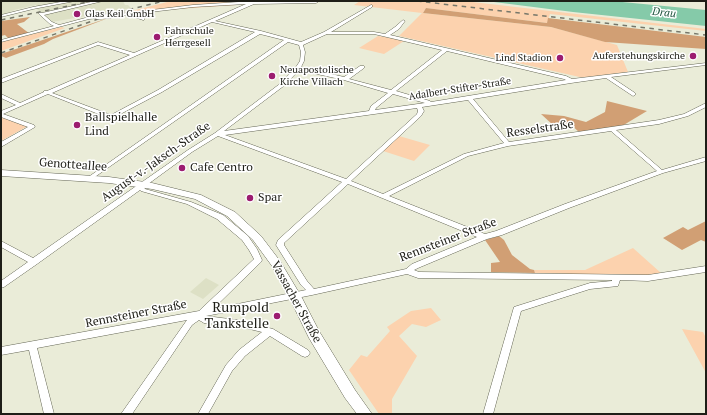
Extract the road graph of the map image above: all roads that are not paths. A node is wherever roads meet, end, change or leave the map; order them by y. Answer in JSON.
{"nodes":[{"id":1,"x":73,"y":1,"type":"edge"},
{"id":2,"x":101,"y":1,"type":"edge"},
{"id":3,"x":257,"y":1,"type":"edge"},
{"id":4,"x":316,"y":2,"type":"dead end"},
{"id":5,"x":250,"y":3,"type":"junction"},
{"id":6,"x":371,"y":6,"type":"dead end"},
{"id":7,"x":32,"y":8,"type":"junction"},
{"id":8,"x":42,"y":14,"type":"junction"},
{"id":9,"x":128,"y":14,"type":"junction"},
{"id":10,"x":1,"y":16,"type":"edge"},
{"id":11,"x":143,"y":19,"type":"dead end"},
{"id":12,"x":211,"y":21,"type":"junction"},
{"id":13,"x":403,"y":21,"type":"dead end"},
{"id":14,"x":59,"y":26,"type":"junction"},
{"id":15,"x":259,"y":32,"type":"junction"},
{"id":16,"x":326,"y":33,"type":"junction"},
{"id":17,"x":386,"y":35,"type":"junction"},
{"id":18,"x":287,"y":40,"type":"junction"},
{"id":19,"x":1,"y":41,"type":"edge"},
{"id":20,"x":301,"y":44,"type":"junction"},
{"id":21,"x":446,"y":48,"type":"junction"},
{"id":22,"x":134,"y":55,"type":"junction"},
{"id":23,"x":706,"y":64,"type":"edge"},
{"id":24,"x":362,"y":67,"type":"dead end"},
{"id":25,"x":298,"y":68,"type":"junction"},
{"id":26,"x":606,"y":76,"type":"junction"},
{"id":27,"x":345,"y":79,"type":"junction"},
{"id":28,"x":1,"y":81,"type":"edge"},
{"id":29,"x":571,"y":81,"type":"junction"},
{"id":30,"x":46,"y":92,"type":"junction"},
{"id":31,"x":392,"y":92,"type":"junction"},
{"id":32,"x":633,"y":94,"type":"dead end"},
{"id":33,"x":1,"y":96,"type":"edge"},
{"id":34,"x":469,"y":98,"type":"junction"},
{"id":35,"x":432,"y":103,"type":"junction"},
{"id":36,"x":19,"y":104,"type":"junction"},
{"id":37,"x":706,"y":104,"type":"edge"},
{"id":38,"x":418,"y":105,"type":"junction"},
{"id":39,"x":372,"y":111,"type":"junction"},
{"id":40,"x":1,"y":114,"type":"edge"},
{"id":41,"x":613,"y":130,"type":"junction"},
{"id":42,"x":217,"y":134,"type":"junction"},
{"id":43,"x":508,"y":144,"type":"junction"},
{"id":44,"x":1,"y":146,"type":"edge"},
{"id":45,"x":706,"y":159,"type":"edge"},
{"id":46,"x":661,"y":172,"type":"junction"},
{"id":47,"x":2,"y":174,"type":"edge"},
{"id":48,"x":89,"y":179,"type":"junction"},
{"id":49,"x":346,"y":181,"type":"junction"},
{"id":50,"x":142,"y":185,"type":"junction"},
{"id":51,"x":384,"y":196,"type":"junction"},
{"id":52,"x":484,"y":237,"type":"junction"},
{"id":53,"x":1,"y":244,"type":"edge"},
{"id":54,"x":34,"y":262,"type":"junction"},
{"id":55,"x":706,"y":268,"type":"edge"},
{"id":56,"x":408,"y":271,"type":"junction"},
{"id":57,"x":617,"y":278,"type":"junction"},
{"id":58,"x":5,"y":281,"type":"edge"},
{"id":59,"x":1,"y":286,"type":"edge"},
{"id":60,"x":312,"y":292,"type":"junction"},
{"id":61,"x":295,"y":296,"type":"junction"},
{"id":62,"x":202,"y":314,"type":"junction"},
{"id":63,"x":270,"y":330,"type":"junction"},
{"id":64,"x":32,"y":345,"type":"junction"},
{"id":65,"x":1,"y":351,"type":"edge"},
{"id":66,"x":305,"y":353,"type":"dead end"},
{"id":67,"x":49,"y":414,"type":"edge"},
{"id":68,"x":126,"y":414,"type":"edge"},
{"id":69,"x":202,"y":414,"type":"edge"},
{"id":70,"x":365,"y":414,"type":"edge"},
{"id":71,"x":488,"y":414,"type":"edge"}],
"edges":[{"from":1,"to":7,"type":"street"},
{"from":2,"to":8,"type":"street"},
{"from":3,"to":5,"type":"street"},
{"from":4,"to":5,"type":"street"},
{"from":5,"to":9,"type":"street"},
{"from":5,"to":12,"type":"street"},
{"from":6,"to":16,"type":"street"},
{"from":7,"to":8,"type":"street"},
{"from":7,"to":10,"type":"street"},
{"from":8,"to":14,"type":"street"},
{"from":9,"to":11,"type":"street"},
{"from":9,"to":14,"type":"street","bridge":true},
{"from":12,"to":15,"type":"street"},
{"from":12,"to":22,"type":"street"},
{"from":13,"to":17,"type":"street"},
{"from":14,"to":19,"type":"street"},
{"from":15,"to":18,"type":"street"},
{"from":15,"to":30,"type":"street"},
{"from":16,"to":17,"type":"street"},
{"from":16,"to":20,"type":"street"},
{"from":17,"to":21,"type":"street"},
{"from":18,"to":20,"type":"street"},
{"from":18,"to":48,"type":"street"},
{"from":20,"to":25,"type":"street","name":"August-v.-Jaksch-Straße"},
{"from":21,"to":29,"type":"street"},
{"from":21,"to":31,"type":"street"},
{"from":22,"to":28,"type":"street"},
{"from":22,"to":30,"type":"street"},
{"from":23,"to":26,"type":"street","name":"Adalbert-Stifter-Straße"},
{"from":24,"to":27,"type":"street"},
{"from":25,"to":27,"type":"street"},
{"from":25,"to":42,"type":"street","name":"August-v.-Jaksch-Straße"},
{"from":26,"to":29,"type":"street","name":"Adalbert-Stifter-Straße"},
{"from":26,"to":32,"type":"street"},
{"from":27,"to":31,"type":"street"},
{"from":29,"to":34,"type":"street","name":"Adalbert-Stifter-Straße"},
{"from":30,"to":36,"type":"street"},
{"from":31,"to":35,"type":"street"},
{"from":31,"to":39,"type":"street"},
{"from":33,"to":36,"type":"street"},
{"from":34,"to":35,"type":"street","name":"Adalbert-Stifter-Straße"},
{"from":34,"to":43,"type":"street"},
{"from":35,"to":38,"type":"street","name":"Adalbert-Stifter-Straße"},
{"from":36,"to":40,"type":"street"},
{"from":37,"to":41,"type":"street","name":"Resselstraße"},
{"from":38,"to":39,"type":"street","name":"Adalbert-Stifter-Straße"},
{"from":38,"to":49,"type":"street"},
{"from":39,"to":42,"type":"street","name":"Adalbert-Stifter-Straße"},
{"from":40,"to":44,"type":"street"},
{"from":41,"to":43,"type":"street","name":"Resselstraße"},
{"from":41,"to":46,"type":"street"},
{"from":42,"to":49,"type":"street"},
{"from":42,"to":50,"type":"street","name":"August-v.-Jaksch-Straße"},
{"from":43,"to":51,"type":"street","name":"Resselstraße"},
{"from":45,"to":46,"type":"street","name":"Rennsteiner Straße"},
{"from":46,"to":52,"type":"street","name":"Rennsteiner Straße"},
{"from":47,"to":48,"type":"main road","name":"Genotteallee"},
{"from":48,"to":50,"type":"main road","name":"Genotteallee"},
{"from":49,"to":51,"type":"street"},
{"from":49,"to":60,"type":"street"},
{"from":50,"to":54,"type":"street","name":"August-v.-Jaksch-Straße"},
{"from":50,"to":61,"type":"main road","name":"Vassacher Straße"},
{"from":50,"to":62,"type":"street"},
{"from":51,"to":52,"type":"street"},
{"from":52,"to":56,"type":"street","name":"Rennsteiner Straße"},
{"from":53,"to":54,"type":"street"},
{"from":54,"to":58,"type":"street","name":"August-v.-Jaksch-Straße"},
{"from":55,"to":57,"type":"street"},
{"from":56,"to":57,"type":"street"},
{"from":56,"to":60,"type":"street","name":"Rennsteiner Straße"},
{"from":57,"to":71,"type":"street"},
{"from":58,"to":59,"type":"street","name":"August-v.-Jaksch-Straße"},
{"from":60,"to":61,"type":"street","name":"Rennsteiner Straße"},
{"from":61,"to":62,"type":"street","name":"Rennsteiner Straße"},
{"from":61,"to":70,"type":"main road","name":"Vassacher Straße"},
{"from":62,"to":63,"type":"street"},
{"from":62,"to":64,"type":"street","name":"Rennsteiner Straße"},
{"from":62,"to":68,"type":"street"},
{"from":63,"to":66,"type":"street"},
{"from":63,"to":69,"type":"street"},
{"from":64,"to":65,"type":"street","name":"Rennsteiner Straße"},
{"from":64,"to":67,"type":"street"}]}
